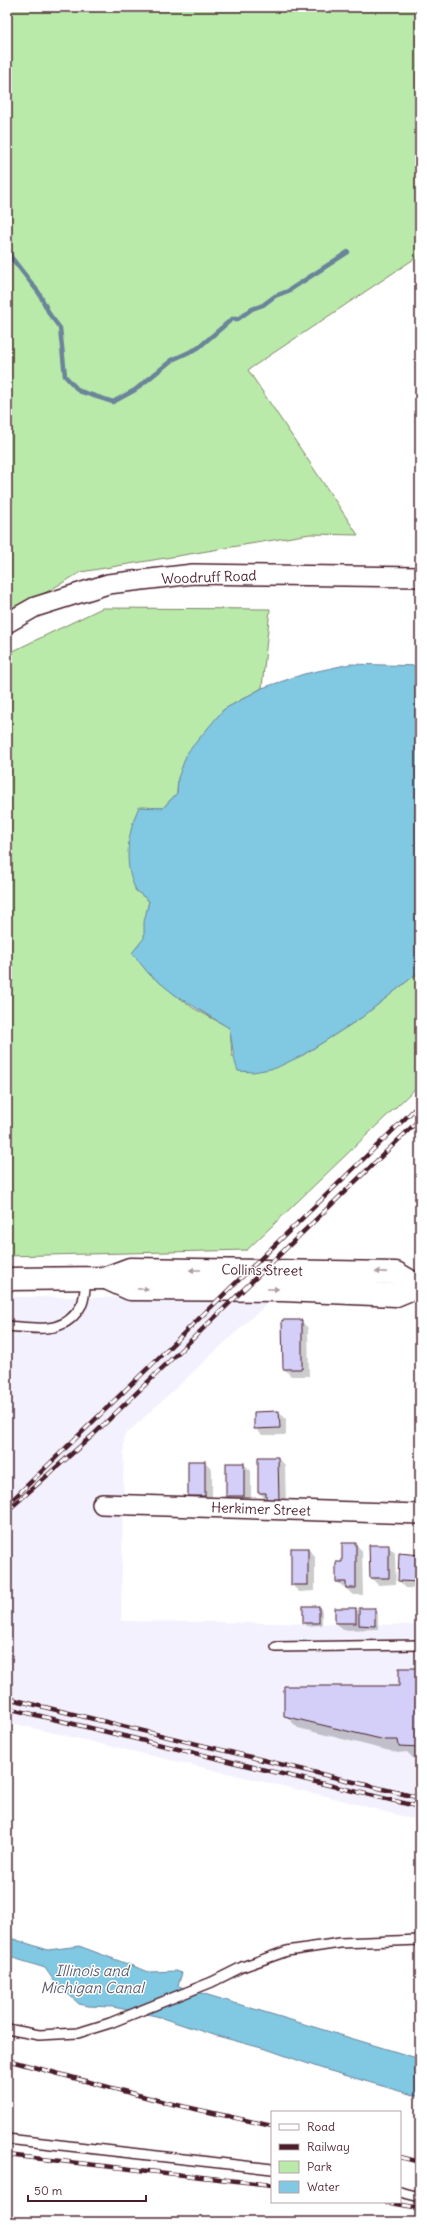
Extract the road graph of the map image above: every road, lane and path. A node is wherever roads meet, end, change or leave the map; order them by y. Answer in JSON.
{"nodes":[{"id":1,"x":420,"y":576,"type":"edge"},
{"id":2,"x":7,"y":623,"type":"edge"},
{"id":3,"x":7,"y":1279,"type":"edge"},
{"id":4,"x":96,"y":1279,"type":"junction"},
{"id":5,"x":418,"y":1285,"type":"edge"},
{"id":6,"x":7,"y":1326,"type":"edge"},
{"id":7,"x":102,"y":1504,"type":"dead end"},
{"id":8,"x":420,"y":1514,"type":"edge"},
{"id":9,"x":420,"y":1646,"type":"edge"},
{"id":10,"x":276,"y":1648,"type":"dead end"},
{"id":11,"x":420,"y":1940,"type":"edge"},
{"id":12,"x":7,"y":2029,"type":"edge"},
{"id":13,"x":7,"y":2139,"type":"edge"},
{"id":14,"x":271,"y":2169,"type":"edge"},
{"id":15,"x":401,"y":2192,"type":"edge"},
{"id":16,"x":420,"y":2197,"type":"edge"}],
"edges":[{"from":1,"to":2,"type":"street","name":"Woodruff Road"},
{"from":3,"to":4,"type":"main road","name":"Collins Street"},
{"from":4,"to":5,"type":"main road","name":"Collins Street"},
{"from":4,"to":6,"type":"lane"},
{"from":7,"to":8,"type":"street","name":"Herkimer Street"},
{"from":9,"to":10,"type":"lane"},
{"from":11,"to":12,"type":"lane"},
{"from":13,"to":14,"type":"lane"},
{"from":15,"to":16,"type":"lane"}]}
